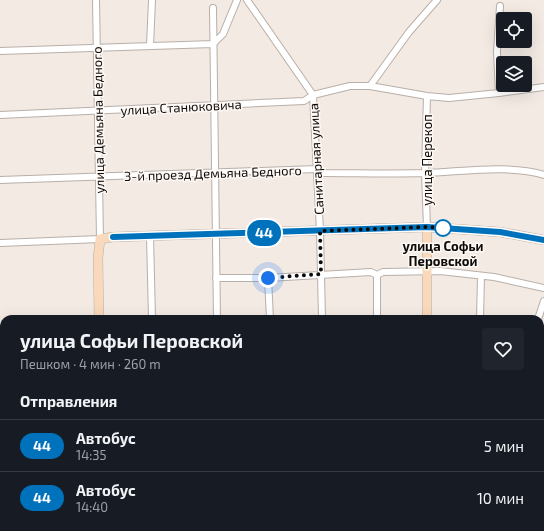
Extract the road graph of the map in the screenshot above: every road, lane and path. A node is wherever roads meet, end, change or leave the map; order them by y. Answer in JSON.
{"nodes":[{"id":1,"x":96,"y":0,"type":"edge"},
{"id":2,"x":152,"y":0,"type":"edge"},
{"id":3,"x":237,"y":0,"type":"edge"},
{"id":4,"x":247,"y":0,"type":"edge"},
{"id":5,"x":437,"y":0,"type":"edge"},
{"id":6,"x":500,"y":6,"type":"dead end"},
{"id":7,"x":213,"y":8,"type":"dead end"},
{"id":8,"x":212,"y":44,"type":"junction"},
{"id":9,"x":150,"y":46,"type":"junction"},
{"id":10,"x":97,"y":48,"type":"junction"},
{"id":11,"x":0,"y":52,"type":"edge"},
{"id":12,"x":370,"y":86,"type":"junction"},
{"id":13,"x":544,"y":87,"type":"edge"},
{"id":14,"x":499,"y":94,"type":"junction"},
{"id":15,"x":313,"y":95,"type":"junction"},
{"id":16,"x":427,"y":96,"type":"junction"},
{"id":17,"x":213,"y":105,"type":"junction"},
{"id":18,"x":98,"y":110,"type":"junction"},
{"id":19,"x":0,"y":115,"type":"edge"},
{"id":20,"x":317,"y":169,"type":"junction"},
{"id":21,"x":214,"y":172,"type":"junction"},
{"id":22,"x":425,"y":173,"type":"junction"},
{"id":23,"x":544,"y":175,"type":"edge"},
{"id":24,"x":99,"y":177,"type":"junction"},
{"id":25,"x":0,"y":180,"type":"edge"},
{"id":26,"x":427,"y":227,"type":"junction"},
{"id":27,"x":320,"y":231,"type":"junction"},
{"id":28,"x":214,"y":235,"type":"junction"},
{"id":29,"x":150,"y":236,"type":"junction"},
{"id":30,"x":100,"y":239,"type":"junction"},
{"id":31,"x":544,"y":240,"type":"edge"},
{"id":32,"x":0,"y":243,"type":"edge"},
{"id":33,"x":427,"y":271,"type":"junction"},
{"id":34,"x":321,"y":274,"type":"junction"},
{"id":35,"x":377,"y":275,"type":"junction"},
{"id":36,"x":481,"y":276,"type":"junction"},
{"id":37,"x":216,"y":278,"type":"junction"},
{"id":38,"x":268,"y":278,"type":"junction"},
{"id":39,"x":544,"y":288,"type":"edge"},
{"id":40,"x":544,"y":301,"type":"edge"},
{"id":41,"x":99,"y":315,"type":"edge"},
{"id":42,"x":152,"y":315,"type":"edge"},
{"id":43,"x":217,"y":315,"type":"edge"},
{"id":44,"x":270,"y":315,"type":"edge"},
{"id":45,"x":322,"y":315,"type":"edge"},
{"id":46,"x":377,"y":315,"type":"edge"},
{"id":47,"x":428,"y":315,"type":"edge"},
{"id":48,"x":480,"y":315,"type":"edge"},
{"id":49,"x":539,"y":315,"type":"edge"}],
"edges":[{"from":1,"to":10,"type":"street","name":"улица Демьяна Бедного"},
{"from":2,"to":9,"type":"street"},
{"from":3,"to":8,"type":"street"},
{"from":4,"to":15,"type":"street"},
{"from":5,"to":12,"type":"street"},
{"from":6,"to":14,"type":"street"},
{"from":7,"to":8,"type":"street"},
{"from":8,"to":9,"type":"street"},
{"from":8,"to":17,"type":"street"},
{"from":9,"to":10,"type":"street"},
{"from":10,"to":11,"type":"street"},
{"from":10,"to":18,"type":"street","name":"улица Демьяна Бедного"},
{"from":12,"to":15,"type":"street","name":"улица Станюковича"},
{"from":12,"to":16,"type":"street","name":"улица Станюковича"},
{"from":13,"to":14,"type":"street","name":"улица Станюковича"},
{"from":14,"to":16,"type":"street","name":"улица Станюковича"},
{"from":15,"to":17,"type":"street","name":"улица Станюковича"},
{"from":15,"to":20,"type":"street","name":"Санитарная улица"},
{"from":16,"to":22,"type":"street","name":"улица Перекоп"},
{"from":17,"to":18,"type":"street","name":"улица Станюковича"},
{"from":17,"to":21,"type":"street"},
{"from":18,"to":19,"type":"street","name":"улица Станюковича"},
{"from":18,"to":24,"type":"street","name":"улица Демьяна Бедного"},
{"from":20,"to":21,"type":"street","name":"3-й проезд Демьяна Бедного"},
{"from":20,"to":22,"type":"street","name":"3-й проезд Демьяна Бедного"},
{"from":20,"to":27,"type":"street","name":"Санитарная улица"},
{"from":21,"to":24,"type":"street","name":"3-й проезд Демьяна Бедного"},
{"from":21,"to":28,"type":"street"},
{"from":22,"to":23,"type":"street","name":"3-й проезд Демьяна Бедного"},
{"from":22,"to":26,"type":"street","name":"улица Перекоп"},
{"from":24,"to":25,"type":"street","name":"3-й проезд Демьяна Бедного"},
{"from":24,"to":30,"type":"street","name":"улица Демьяна Бедного"},
{"from":26,"to":27,"type":"main road"},
{"from":26,"to":31,"type":"main road"},
{"from":26,"to":33,"type":"main road","name":"улица Перекоп"},
{"from":27,"to":28,"type":"main road"},
{"from":27,"to":34,"type":"street","name":"Санитарная улица"},
{"from":28,"to":29,"type":"main road"},
{"from":28,"to":37,"type":"street"},
{"from":29,"to":30,"type":"main road"},
{"from":29,"to":42,"type":"street"},
{"from":30,"to":32,"type":"street"},
{"from":30,"to":41,"type":"main road","name":"улица Демьяна Бедного"},
{"from":33,"to":35,"type":"street"},
{"from":33,"to":36,"type":"street"},
{"from":33,"to":47,"type":"main road","name":"улица Перекоп"},
{"from":34,"to":35,"type":"street"},
{"from":34,"to":38,"type":"street"},
{"from":34,"to":45,"type":"street","name":"Санитарная улица"},
{"from":35,"to":46,"type":"street"},
{"from":36,"to":39,"type":"street"},
{"from":36,"to":48,"type":"street"},
{"from":37,"to":38,"type":"street"},
{"from":37,"to":43,"type":"street"},
{"from":38,"to":44,"type":"street"},
{"from":40,"to":49,"type":"street"}]}
